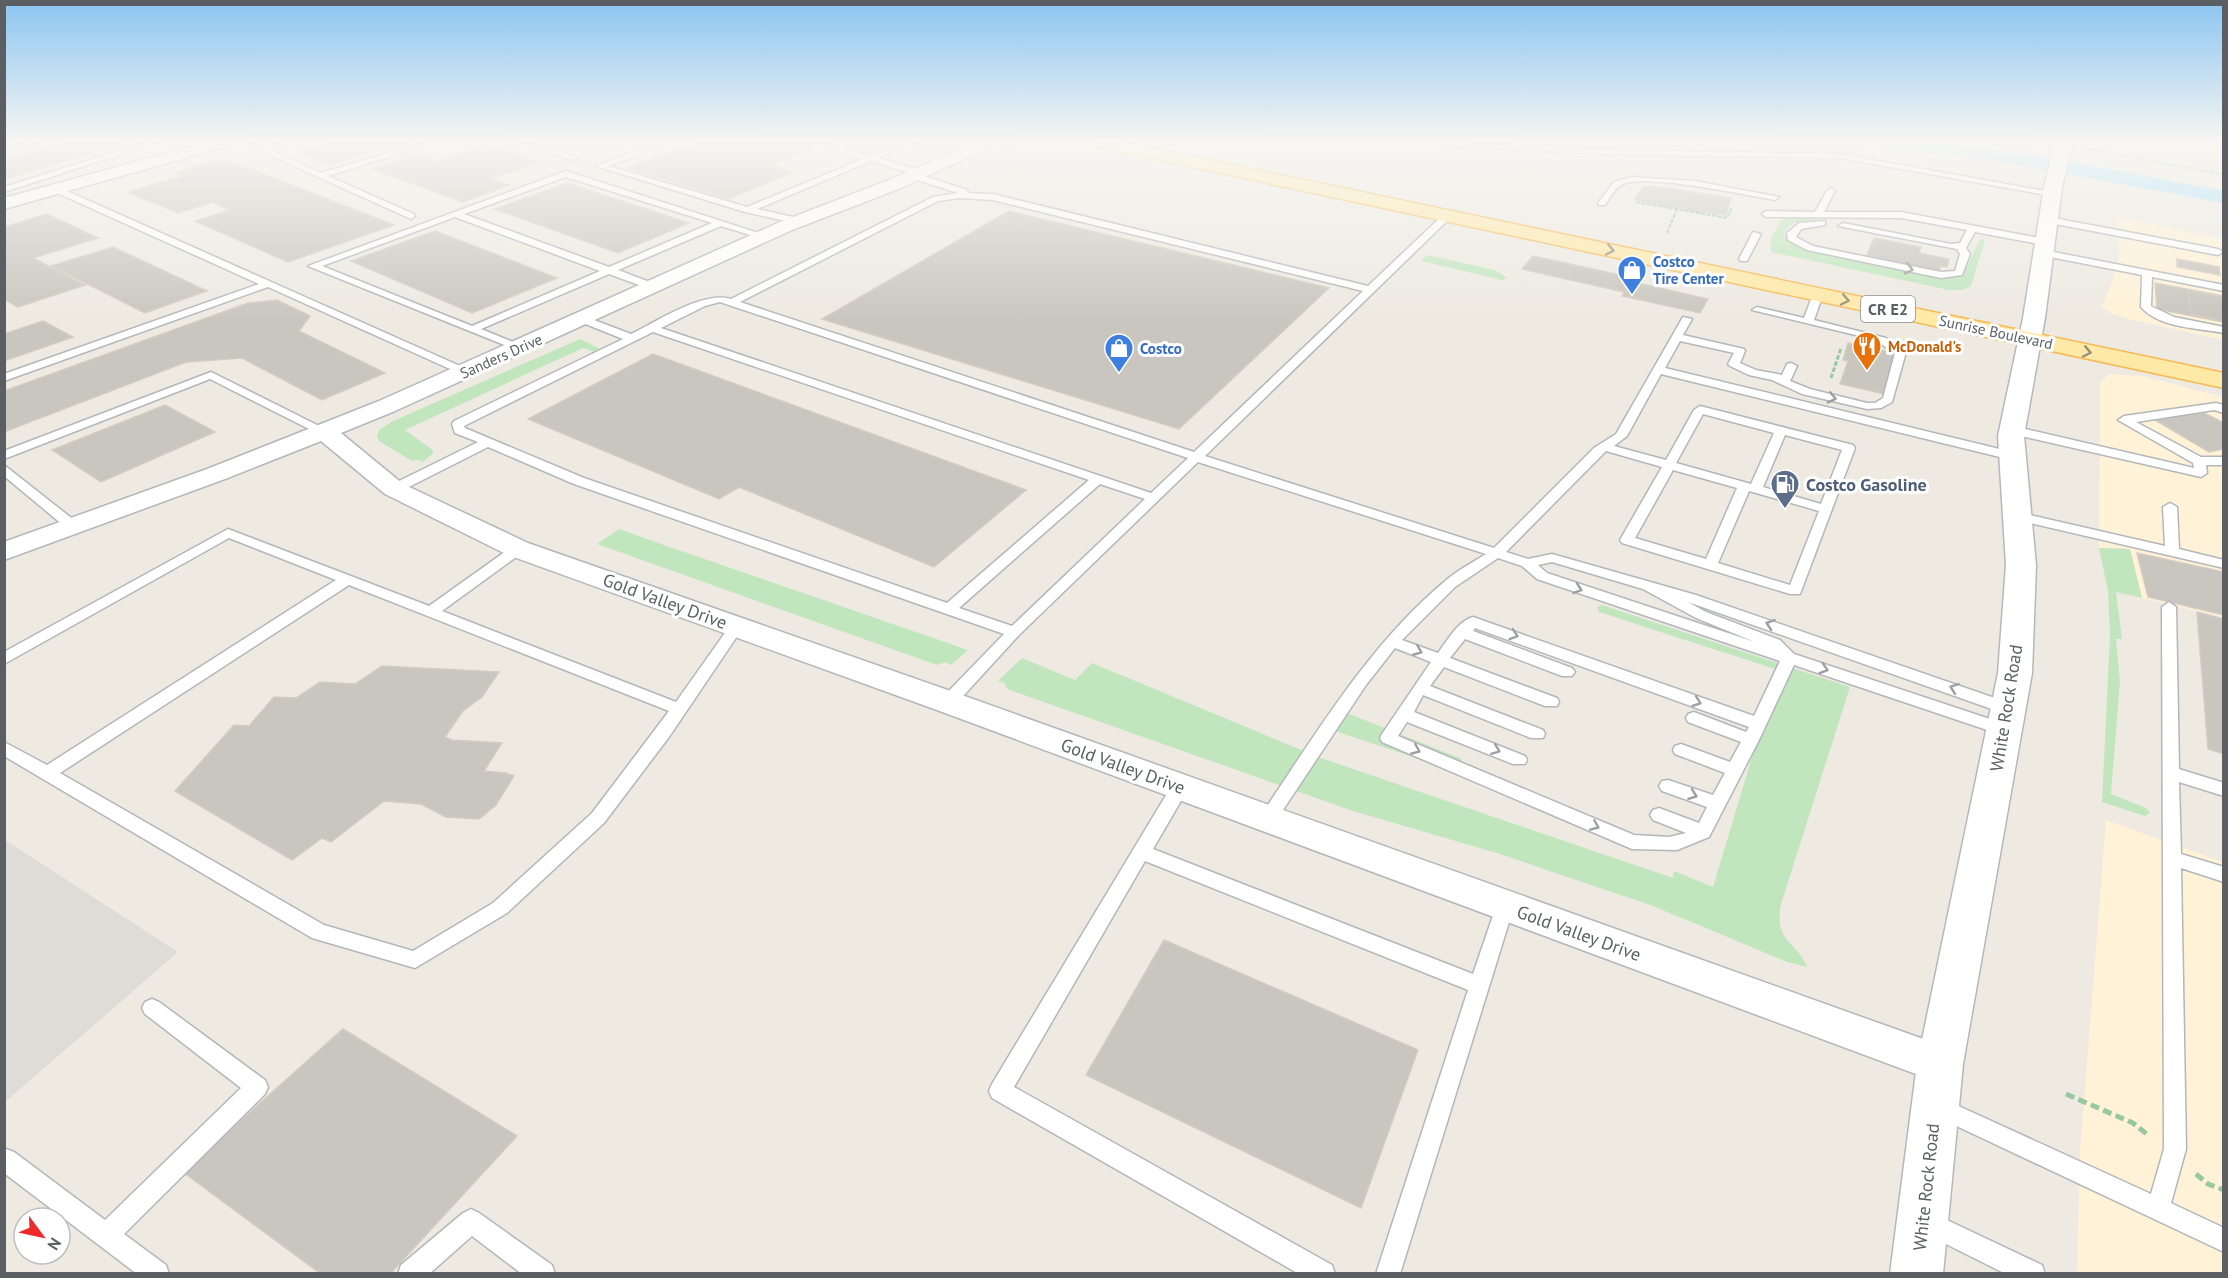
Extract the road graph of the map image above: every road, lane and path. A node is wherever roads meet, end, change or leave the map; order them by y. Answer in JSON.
{"nodes":[{"id":1,"x":83,"y":202,"type":"edge"},
{"id":2,"x":378,"y":202,"type":"edge"},
{"id":3,"x":490,"y":202,"type":"edge"},
{"id":4,"x":653,"y":202,"type":"edge"},
{"id":5,"x":720,"y":202,"type":"edge"},
{"id":6,"x":768,"y":202,"type":"edge"},
{"id":7,"x":848,"y":202,"type":"edge"},
{"id":8,"x":931,"y":202,"type":"edge"},
{"id":9,"x":1012,"y":202,"type":"edge"},
{"id":10,"x":1379,"y":202,"type":"edge"},
{"id":11,"x":1462,"y":202,"type":"edge"},
{"id":12,"x":1636,"y":202,"type":"dead end"},
{"id":13,"x":1734,"y":202,"type":"edge"},
{"id":14,"x":1825,"y":202,"type":"edge"},
{"id":15,"x":2051,"y":202,"type":"edge"},
{"id":16,"x":1677,"y":209,"type":"junction"},
{"id":17,"x":748,"y":210,"type":"junction"},
{"id":18,"x":456,"y":214,"type":"junction"},
{"id":19,"x":1766,"y":214,"type":"dead end"},
{"id":20,"x":1818,"y":215,"type":"junction"},
{"id":21,"x":411,"y":216,"type":"dead end"},
{"id":22,"x":1447,"y":216,"type":"junction"},
{"id":23,"x":2048,"y":219,"type":"junction"},
{"id":24,"x":799,"y":221,"type":"junction"},
{"id":25,"x":720,"y":223,"type":"junction"},
{"id":26,"x":1842,"y":223,"type":"junction"},
{"id":27,"x":1971,"y":228,"type":"junction"},
{"id":28,"x":1667,"y":233,"type":"dead end"},
{"id":29,"x":1756,"y":234,"type":"dead end"},
{"id":30,"x":763,"y":236,"type":"junction"},
{"id":31,"x":1960,"y":247,"type":"junction"},
{"id":32,"x":2044,"y":247,"type":"junction"},
{"id":33,"x":2218,"y":252,"type":"dead end"},
{"id":34,"x":1744,"y":259,"type":"junction"},
{"id":35,"x":1767,"y":264,"type":"dead end"},
{"id":36,"x":609,"y":271,"type":"junction"},
{"id":37,"x":2147,"y":273,"type":"junction"},
{"id":38,"x":1819,"y":281,"type":"junction"},
{"id":39,"x":268,"y":284,"type":"junction"},
{"id":40,"x":651,"y":286,"type":"junction"},
{"id":41,"x":2223,"y":288,"type":"edge"},
{"id":42,"x":1370,"y":290,"type":"junction"},
{"id":43,"x":733,"y":302,"type":"junction"},
{"id":44,"x":1757,"y":310,"type":"dead end"},
{"id":45,"x":582,"y":318,"type":"junction"},
{"id":46,"x":1687,"y":319,"type":"dead end"},
{"id":47,"x":1808,"y":321,"type":"junction"},
{"id":48,"x":2024,"y":324,"type":"junction"},
{"id":49,"x":652,"y":328,"type":"junction"},
{"id":50,"x":473,"y":329,"type":"junction"},
{"id":51,"x":1847,"y":330,"type":"junction"},
{"id":52,"x":2223,"y":330,"type":"edge"},
{"id":53,"x":1677,"y":337,"type":"junction"},
{"id":54,"x":2121,"y":337,"type":"dead end"},
{"id":55,"x":631,"y":338,"type":"junction"},
{"id":56,"x":519,"y":348,"type":"junction"},
{"id":57,"x":1791,"y":366,"type":"dead end"},
{"id":58,"x":1658,"y":370,"type":"junction"},
{"id":59,"x":465,"y":372,"type":"junction"},
{"id":60,"x":4,"y":378,"type":"edge"},
{"id":61,"x":1777,"y":379,"type":"junction"},
{"id":62,"x":2223,"y":381,"type":"edge"},
{"id":63,"x":1830,"y":382,"type":"dead end"},
{"id":64,"x":2223,"y":410,"type":"edge"},
{"id":65,"x":1781,"y":431,"type":"junction"},
{"id":66,"x":325,"y":432,"type":"junction"},
{"id":67,"x":488,"y":442,"type":"junction"},
{"id":68,"x":2012,"y":443,"type":"junction"},
{"id":69,"x":1605,"y":447,"type":"junction"},
{"id":70,"x":4,"y":455,"type":"edge"},
{"id":71,"x":1196,"y":458,"type":"junction"},
{"id":72,"x":2199,"y":461,"type":"junction"},
{"id":73,"x":2223,"y":461,"type":"edge"},
{"id":74,"x":1670,"y":463,"type":"junction"},
{"id":75,"x":4,"y":469,"type":"edge"},
{"id":76,"x":1099,"y":478,"type":"junction"},
{"id":77,"x":1751,"y":487,"type":"junction"},
{"id":78,"x":394,"y":489,"type":"junction"},
{"id":79,"x":1154,"y":498,"type":"junction"},
{"id":80,"x":2170,"y":507,"type":"dead end"},
{"id":81,"x":1826,"y":509,"type":"junction"},
{"id":82,"x":2017,"y":516,"type":"junction"},
{"id":83,"x":74,"y":527,"type":"junction"},
{"id":84,"x":518,"y":549,"type":"junction"},
{"id":85,"x":4,"y":552,"type":"edge"},
{"id":86,"x":2172,"y":552,"type":"junction"},
{"id":87,"x":1497,"y":553,"type":"junction"},
{"id":88,"x":1527,"y":563,"type":"junction"},
{"id":89,"x":2223,"y":564,"type":"edge"},
{"id":90,"x":1710,"y":565,"type":"junction"},
{"id":91,"x":347,"y":580,"type":"junction"},
{"id":92,"x":1649,"y":587,"type":"junction"},
{"id":93,"x":2169,"y":607,"type":"dead end"},
{"id":94,"x":948,"y":610,"type":"junction"},
{"id":95,"x":431,"y":612,"type":"junction"},
{"id":96,"x":737,"y":626,"type":"junction"},
{"id":97,"x":1462,"y":632,"type":"junction"},
{"id":98,"x":1014,"y":633,"type":"junction"},
{"id":99,"x":1393,"y":642,"type":"junction"},
{"id":100,"x":1790,"y":658,"type":"junction"},
{"id":101,"x":4,"y":659,"type":"edge"},
{"id":102,"x":1442,"y":661,"type":"junction"},
{"id":103,"x":1567,"y":672,"type":"dead end"},
{"id":104,"x":1420,"y":688,"type":"junction"},
{"id":105,"x":948,"y":702,"type":"junction"},
{"id":106,"x":1551,"y":702,"type":"dead end"},
{"id":107,"x":679,"y":709,"type":"junction"},
{"id":108,"x":1404,"y":714,"type":"junction"},
{"id":109,"x":1694,"y":718,"type":"dead end"},
{"id":110,"x":2007,"y":719,"type":"junction"},
{"id":111,"x":1754,"y":732,"type":"junction"},
{"id":112,"x":1537,"y":734,"type":"dead end"},
{"id":113,"x":4,"y":748,"type":"edge"},
{"id":114,"x":1681,"y":750,"type":"dead end"},
{"id":115,"x":1519,"y":759,"type":"dead end"},
{"id":116,"x":1734,"y":770,"type":"junction"},
{"id":117,"x":47,"y":773,"type":"junction"},
{"id":118,"x":2171,"y":773,"type":"junction"},
{"id":119,"x":1180,"y":786,"type":"junction"},
{"id":120,"x":1668,"y":786,"type":"dead end"},
{"id":121,"x":2223,"y":790,"type":"edge"},
{"id":122,"x":1718,"y":804,"type":"junction"},
{"id":123,"x":1659,"y":815,"type":"dead end"},
{"id":124,"x":1268,"y":820,"type":"junction"},
{"id":125,"x":1703,"y":832,"type":"junction"},
{"id":126,"x":1141,"y":852,"type":"junction"},
{"id":127,"x":2172,"y":858,"type":"junction"},
{"id":128,"x":2223,"y":875,"type":"edge"},
{"id":129,"x":1505,"y":906,"type":"junction"},
{"id":130,"x":1480,"y":986,"type":"junction"},
{"id":131,"x":153,"y":1008,"type":"dead end"},
{"id":132,"x":1940,"y":1064,"type":"junction"},
{"id":133,"x":1935,"y":1105,"type":"junction"},
{"id":134,"x":6,"y":1160,"type":"dead end"},
{"id":135,"x":2158,"y":1209,"type":"junction"},
{"id":136,"x":1922,"y":1221,"type":"junction"},
{"id":137,"x":106,"y":1235,"type":"junction"},
{"id":138,"x":2223,"y":1240,"type":"edge"},
{"id":139,"x":157,"y":1274,"type":"edge"},
{"id":140,"x":410,"y":1274,"type":"edge"},
{"id":141,"x":543,"y":1274,"type":"edge"},
{"id":142,"x":1323,"y":1274,"type":"edge"},
{"id":143,"x":1388,"y":1274,"type":"edge"},
{"id":144,"x":1916,"y":1274,"type":"edge"},
{"id":145,"x":2033,"y":1274,"type":"edge"}],
"edges":[{"from":1,"to":39,"type":"lane"},
{"from":2,"to":21,"type":"lane"},
{"from":3,"to":18,"type":"lane"},
{"from":4,"to":25,"type":"lane"},
{"from":5,"to":17,"type":"lane"},
{"from":6,"to":17,"type":"lane"},
{"from":7,"to":24,"type":"street","name":"Sanders Drive"},
{"from":8,"to":43,"type":"lane"},
{"from":9,"to":42,"type":"lane"},
{"from":10,"to":22,"type":"main road","name":"Sunrise Boulevard","number":"CR E2"},
{"from":11,"to":34,"type":"main road"},
{"from":12,"to":16,"type":"path"},
{"from":13,"to":16,"type":"path"},
{"from":14,"to":20,"type":"lane"},
{"from":15,"to":23,"type":"main road","name":"White Rock Road"},
{"from":16,"to":28,"type":"path"},
{"from":17,"to":24,"type":"lane"},
{"from":18,"to":36,"type":"lane"},
{"from":18,"to":50,"type":"lane"},
{"from":19,"to":20,"type":"lane"},
{"from":20,"to":26,"type":"lane"},
{"from":22,"to":38,"type":"main road","name":"Sunrise Boulevard","number":"CR E2","one_way":true},
{"from":22,"to":42,"type":"lane"},
{"from":23,"to":32,"type":"main road","name":"White Rock Road"},
{"from":23,"to":33,"type":"lane"},
{"from":24,"to":30,"type":"street","name":"Sanders Drive"},
{"from":25,"to":30,"type":"lane"},
{"from":25,"to":36,"type":"lane"},
{"from":26,"to":27,"type":"lane"},
{"from":26,"to":31,"type":"lane"},
{"from":26,"to":31,"type":"lane","one_way":true},
{"from":27,"to":31,"type":"lane"},
{"from":27,"to":32,"type":"lane"},
{"from":29,"to":34,"type":"lane"},
{"from":30,"to":40,"type":"street","name":"Sanders Drive"},
{"from":32,"to":37,"type":"lane"},
{"from":32,"to":48,"type":"main road","name":"White Rock Road"},
{"from":34,"to":35,"type":"main road"},
{"from":36,"to":40,"type":"lane"},
{"from":36,"to":50,"type":"lane"},
{"from":37,"to":41,"type":"lane"},
{"from":37,"to":52,"type":"lane"},
{"from":38,"to":47,"type":"lane"},
{"from":38,"to":48,"type":"main road","name":"Sunrise Boulevard","number":"CR E2","one_way":true},
{"from":39,"to":59,"type":"lane"},
{"from":39,"to":60,"type":"lane"},
{"from":40,"to":45,"type":"street","name":"Sanders Drive"},
{"from":42,"to":71,"type":"lane"},
{"from":43,"to":49,"type":"lane"},
{"from":43,"to":71,"type":"lane"},
{"from":44,"to":47,"type":"lane"},
{"from":45,"to":55,"type":"lane"},
{"from":45,"to":56,"type":"street","name":"Sanders Drive"},
{"from":46,"to":53,"type":"lane"},
{"from":47,"to":51,"type":"lane"},
{"from":48,"to":54,"type":"main road","name":"Sunrise Boulevard","number":"CR E2"},
{"from":48,"to":62,"type":"main road","name":"Sunrise Boulevard","number":"CR E2","one_way":true},
{"from":48,"to":68,"type":"main road","name":"White Rock Road"},
{"from":49,"to":55,"type":"lane"},
{"from":49,"to":76,"type":"lane"},
{"from":50,"to":56,"type":"lane"},
{"from":61,"to":51,"type":"lane","one_way":true},
{"from":51,"to":63,"type":"path"},
{"from":53,"to":58,"type":"lane"},
{"from":53,"to":61,"type":"lane"},
{"from":55,"to":67,"type":"lane"},
{"from":56,"to":59,"type":"street","name":"Sanders Drive"},
{"from":57,"to":61,"type":"lane"},
{"from":58,"to":68,"type":"lane"},
{"from":58,"to":69,"type":"lane"},
{"from":59,"to":66,"type":"street","name":"Sanders Drive"},
{"from":64,"to":72,"type":"lane"},
{"from":65,"to":74,"type":"lane"},
{"from":65,"to":77,"type":"lane"},
{"from":65,"to":81,"type":"lane"},
{"from":66,"to":70,"type":"lane"},
{"from":66,"to":78,"type":"street","name":"Gold Valley Drive"},
{"from":66,"to":83,"type":"street","name":"Sanders Drive"},
{"from":67,"to":78,"type":"lane"},
{"from":67,"to":94,"type":"lane"},
{"from":68,"to":72,"type":"lane"},
{"from":68,"to":82,"type":"main road","name":"White Rock Road"},
{"from":69,"to":74,"type":"lane"},
{"from":69,"to":87,"type":"lane"},
{"from":71,"to":79,"type":"lane"},
{"from":71,"to":87,"type":"lane"},
{"from":72,"to":73,"type":"lane"},
{"from":74,"to":77,"type":"lane"},
{"from":74,"to":90,"type":"lane"},
{"from":75,"to":83,"type":"lane"},
{"from":76,"to":79,"type":"lane"},
{"from":76,"to":94,"type":"lane"},
{"from":77,"to":81,"type":"lane"},
{"from":77,"to":90,"type":"lane"},
{"from":78,"to":84,"type":"street","name":"Gold Valley Drive"},
{"from":79,"to":98,"type":"lane"},
{"from":80,"to":86,"type":"lane"},
{"from":81,"to":90,"type":"lane"},
{"from":82,"to":86,"type":"lane"},
{"from":82,"to":110,"type":"main road","name":"White Rock Road"},
{"from":83,"to":85,"type":"street","name":"Sanders Drive"},
{"from":84,"to":95,"type":"lane"},
{"from":84,"to":96,"type":"street","name":"Gold Valley Drive"},
{"from":86,"to":89,"type":"lane"},
{"from":87,"to":88,"type":"lane"},
{"from":87,"to":99,"type":"lane"},
{"from":88,"to":92,"type":"lane"},
{"from":88,"to":100,"type":"lane","one_way":true},
{"from":91,"to":95,"type":"lane"},
{"from":91,"to":101,"type":"lane"},
{"from":91,"to":117,"type":"lane"},
{"from":92,"to":100,"type":"lane"},
{"from":110,"to":92,"type":"lane","one_way":true},
{"from":93,"to":118,"type":"lane"},
{"from":94,"to":98,"type":"lane"},
{"from":95,"to":107,"type":"lane"},
{"from":96,"to":105,"type":"street","name":"Gold Valley Drive"},
{"from":96,"to":107,"type":"lane"},
{"from":97,"to":102,"type":"lane"},
{"from":97,"to":103,"type":"lane"},
{"from":97,"to":111,"type":"lane","one_way":true},
{"from":98,"to":105,"type":"lane"},
{"from":99,"to":102,"type":"lane","one_way":true},
{"from":99,"to":124,"type":"lane"},
{"from":100,"to":110,"type":"lane","one_way":true},
{"from":100,"to":111,"type":"lane"},
{"from":102,"to":104,"type":"lane"},
{"from":102,"to":106,"type":"lane"},
{"from":104,"to":108,"type":"lane"},
{"from":104,"to":112,"type":"lane"},
{"from":105,"to":119,"type":"street","name":"Gold Valley Drive"},
{"from":107,"to":117,"type":"lane"},
{"from":108,"to":115,"type":"lane","one_way":true},
{"from":108,"to":125,"type":"lane","one_way":true},
{"from":109,"to":111,"type":"lane"},
{"from":110,"to":132,"type":"main road","name":"White Rock Road"},
{"from":111,"to":116,"type":"lane"},
{"from":113,"to":117,"type":"lane"},
{"from":114,"to":116,"type":"lane"},
{"from":116,"to":122,"type":"lane"},
{"from":118,"to":121,"type":"lane"},
{"from":118,"to":127,"type":"lane"},
{"from":119,"to":124,"type":"street","name":"Gold Valley Drive"},
{"from":119,"to":126,"type":"lane"},
{"from":120,"to":122,"type":"lane","one_way":true},
{"from":122,"to":125,"type":"lane"},
{"from":123,"to":125,"type":"lane"},
{"from":124,"to":129,"type":"street","name":"Gold Valley Drive"},
{"from":126,"to":130,"type":"lane"},
{"from":126,"to":142,"type":"lane"},
{"from":127,"to":128,"type":"lane"},
{"from":127,"to":135,"type":"lane"},
{"from":129,"to":130,"type":"lane"},
{"from":129,"to":132,"type":"street","name":"Gold Valley Drive"},
{"from":130,"to":143,"type":"lane"},
{"from":131,"to":137,"type":"lane"},
{"from":132,"to":133,"type":"main road","name":"White Rock Road"},
{"from":133,"to":135,"type":"lane"},
{"from":133,"to":136,"type":"main road","name":"White Rock Road"},
{"from":134,"to":137,"type":"lane"},
{"from":135,"to":138,"type":"lane"},
{"from":136,"to":144,"type":"main road","name":"White Rock Road"},
{"from":136,"to":145,"type":"lane"},
{"from":137,"to":139,"type":"lane"},
{"from":140,"to":141,"type":"lane"}]}
